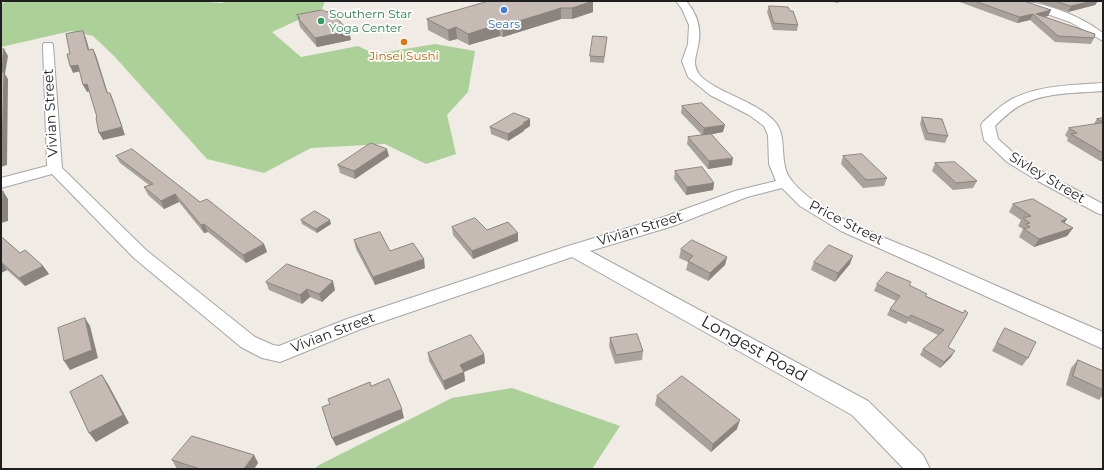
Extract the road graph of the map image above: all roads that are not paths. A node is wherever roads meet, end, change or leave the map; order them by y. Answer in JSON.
{"nodes":[{"id":1,"x":681,"y":1,"type":"edge"},
{"id":2,"x":1018,"y":1,"type":"edge"},
{"id":3,"x":1103,"y":38,"type":"edge"},
{"id":4,"x":48,"y":45,"type":"dead end"},
{"id":5,"x":1103,"y":87,"type":"edge"},
{"id":6,"x":55,"y":169,"type":"junction"},
{"id":7,"x":1,"y":183,"type":"edge"},
{"id":8,"x":785,"y":183,"type":"junction"},
{"id":9,"x":1103,"y":210,"type":"edge"},
{"id":10,"x":574,"y":250,"type":"junction"},
{"id":11,"x":1103,"y":341,"type":"edge"},
{"id":12,"x":918,"y":469,"type":"edge"}],
"edges":[{"from":1,"to":8,"type":"street","name":"Price Street"},
{"from":2,"to":3,"type":"street"},
{"from":4,"to":6,"type":"street","name":"Vivian Street"},
{"from":5,"to":9,"type":"street","name":"Sivley Street"},
{"from":6,"to":7,"type":"street"},
{"from":6,"to":10,"type":"street","name":"Vivian Street"},
{"from":8,"to":10,"type":"street","name":"Vivian Street"},
{"from":8,"to":11,"type":"street","name":"Price Street"},
{"from":10,"to":12,"type":"street","name":"Longest Road"}]}
